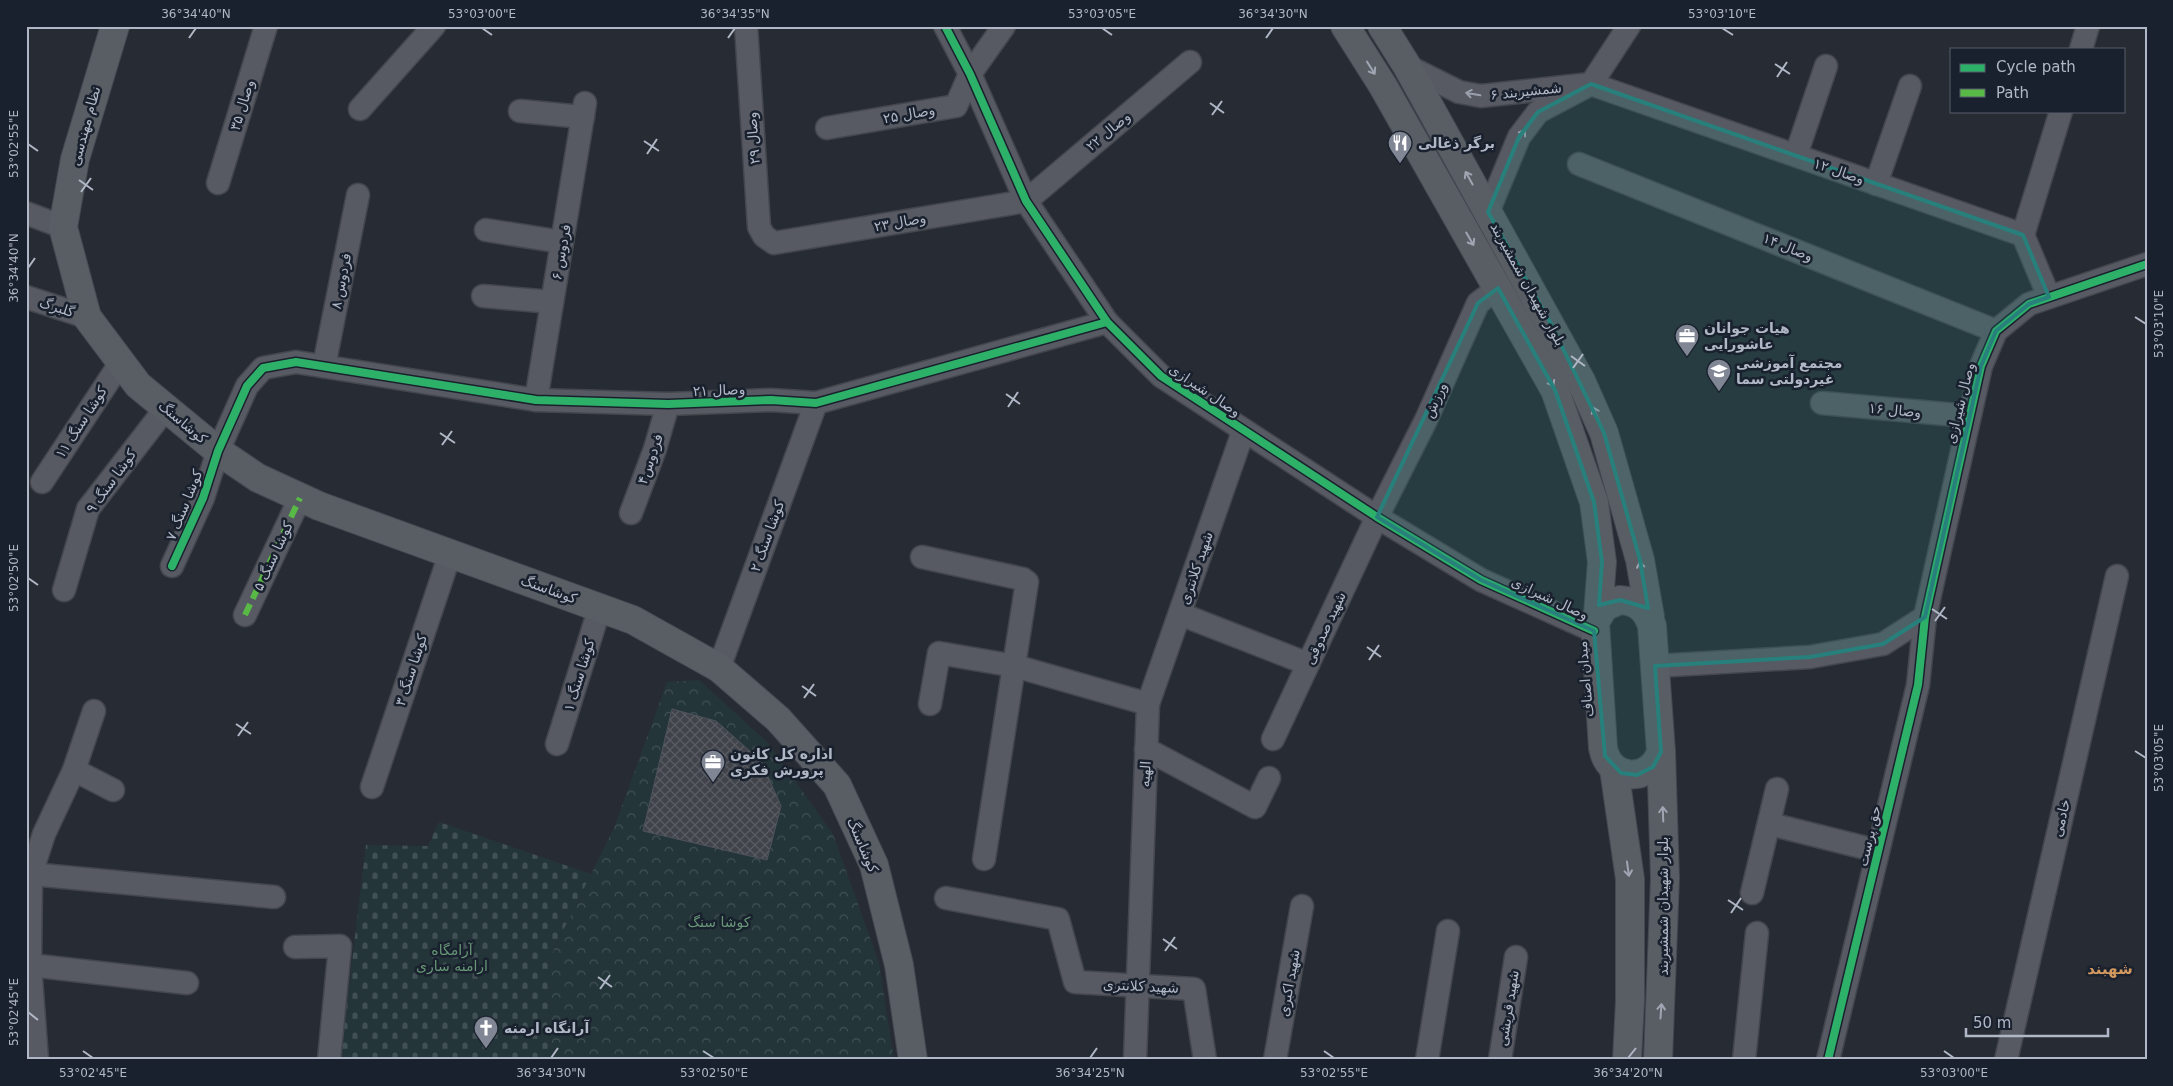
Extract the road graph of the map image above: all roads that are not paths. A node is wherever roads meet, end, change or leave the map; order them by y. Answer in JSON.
{"nodes":[{"id":1,"x":115,"y":26,"type":"edge"},
{"id":2,"x":266,"y":26,"type":"edge"},
{"id":3,"x":434,"y":26,"type":"edge"},
{"id":4,"x":746,"y":26,"type":"edge"},
{"id":5,"x":945,"y":26,"type":"edge"},
{"id":6,"x":1004,"y":26,"type":"edge"},
{"id":7,"x":1345,"y":26,"type":"edge"},
{"id":8,"x":1382,"y":26,"type":"edge"},
{"id":9,"x":1628,"y":26,"type":"edge"},
{"id":10,"x":2088,"y":26,"type":"edge"},
{"id":11,"x":2081,"y":48,"type":"edge"},
{"id":12,"x":1190,"y":62,"type":"dead end"},
{"id":13,"x":1407,"y":66,"type":"junction"},
{"id":14,"x":1826,"y":66,"type":"dead end"},
{"id":15,"x":970,"y":74,"type":"junction"},
{"id":16,"x":1591,"y":84,"type":"junction"},
{"id":17,"x":1910,"y":86,"type":"dead end"},
{"id":18,"x":360,"y":109,"type":"dead end"},
{"id":19,"x":520,"y":111,"type":"dead end"},
{"id":20,"x":2061,"y":112,"type":"edge"},
{"id":21,"x":827,"y":128,"type":"dead end"},
{"id":22,"x":1796,"y":156,"type":"junction"},
{"id":23,"x":1579,"y":164,"type":"dead end"},
{"id":24,"x":218,"y":183,"type":"dead end"},
{"id":25,"x":1876,"y":184,"type":"junction"},
{"id":26,"x":358,"y":196,"type":"dead end"},
{"id":27,"x":1026,"y":201,"type":"junction"},
{"id":28,"x":1488,"y":212,"type":"junction"},
{"id":29,"x":26,"y":213,"type":"edge"},
{"id":30,"x":63,"y":227,"type":"junction"},
{"id":31,"x":486,"y":230,"type":"dead end"},
{"id":32,"x":2023,"y":235,"type":"junction"},
{"id":33,"x":562,"y":242,"type":"junction"},
{"id":34,"x":774,"y":243,"type":"joint"},
{"id":35,"x":2147,"y":264,"type":"edge"},
{"id":36,"x":1498,"y":288,"type":"junction"},
{"id":37,"x":483,"y":296,"type":"dead end"},
{"id":38,"x":26,"y":297,"type":"edge"},
{"id":39,"x":2049,"y":297,"type":"junction"},
{"id":40,"x":552,"y":302,"type":"junction"},
{"id":41,"x":87,"y":317,"type":"junction"},
{"id":42,"x":1107,"y":322,"type":"junction"},
{"id":43,"x":1996,"y":330,"type":"junction"},
{"id":44,"x":120,"y":362,"type":"junction"},
{"id":45,"x":324,"y":366,"type":"junction"},
{"id":46,"x":536,"y":400,"type":"junction"},
{"id":47,"x":816,"y":403,"type":"junction"},
{"id":48,"x":1822,"y":403,"type":"dead end"},
{"id":49,"x":668,"y":404,"type":"junction"},
{"id":50,"x":166,"y":408,"type":"junction"},
{"id":51,"x":1968,"y":416,"type":"junction"},
{"id":52,"x":1243,"y":432,"type":"junction"},
{"id":53,"x":218,"y":451,"type":"junction"},
{"id":54,"x":42,"y":482,"type":"dead end"},
{"id":55,"x":300,"y":498,"type":"junction"},
{"id":56,"x":631,"y":513,"type":"dead end"},
{"id":57,"x":1377,"y":517,"type":"junction"},
{"id":58,"x":450,"y":554,"type":"junction"},
{"id":59,"x":922,"y":557,"type":"dead end"},
{"id":60,"x":172,"y":566,"type":"dead end"},
{"id":61,"x":2117,"y":576,"type":"dead end"},
{"id":62,"x":64,"y":590,"type":"dead end"},
{"id":63,"x":600,"y":607,"type":"junction"},
{"id":64,"x":1180,"y":614,"type":"junction"},
{"id":65,"x":245,"y":615,"type":"dead end"},
{"id":66,"x":1926,"y":616,"type":"junction"},
{"id":67,"x":1650,"y":618,"type":"junction"},
{"id":68,"x":1596,"y":623,"type":"junction"},
{"id":69,"x":1308,"y":664,"type":"junction"},
{"id":70,"x":1015,"y":666,"type":"junction"},
{"id":71,"x":1655,"y":666,"type":"junction"},
{"id":72,"x":719,"y":668,"type":"junction"},
{"id":73,"x":930,"y":704,"type":"dead end"},
{"id":74,"x":1148,"y":704,"type":"junction"},
{"id":75,"x":94,"y":711,"type":"dead end"},
{"id":76,"x":1273,"y":739,"type":"dead end"},
{"id":77,"x":558,"y":744,"type":"dead end"},
{"id":78,"x":1146,"y":749,"type":"junction"},
{"id":79,"x":1661,"y":752,"type":"junction"},
{"id":80,"x":1614,"y":769,"type":"junction"},
{"id":81,"x":74,"y":770,"type":"junction"},
{"id":82,"x":1269,"y":778,"type":"dead end"},
{"id":83,"x":372,"y":787,"type":"dead end"},
{"id":84,"x":1777,"y":789,"type":"dead end"},
{"id":85,"x":113,"y":790,"type":"dead end"},
{"id":86,"x":1770,"y":824,"type":"junction"},
{"id":87,"x":1878,"y":850,"type":"junction"},
{"id":88,"x":984,"y":859,"type":"dead end"},
{"id":89,"x":28,"y":874,"type":"edge"},
{"id":90,"x":1752,"y":893,"type":"dead end"},
{"id":91,"x":274,"y":897,"type":"dead end"},
{"id":92,"x":946,"y":898,"type":"dead end"},
{"id":93,"x":1302,"y":906,"type":"dead end"},
{"id":94,"x":1448,"y":931,"type":"dead end"},
{"id":95,"x":1757,"y":933,"type":"dead end"},
{"id":96,"x":295,"y":947,"type":"dead end"},
{"id":97,"x":1516,"y":957,"type":"dead end"},
{"id":98,"x":30,"y":965,"type":"junction"},
{"id":99,"x":186,"y":983,"type":"dead end"},
{"id":100,"x":1136,"y":986,"type":"junction"},
{"id":101,"x":37,"y":1060,"type":"edge"},
{"id":102,"x":329,"y":1060,"type":"edge"},
{"id":103,"x":913,"y":1060,"type":"edge"},
{"id":104,"x":1135,"y":1060,"type":"edge"},
{"id":105,"x":1205,"y":1060,"type":"edge"},
{"id":106,"x":1275,"y":1060,"type":"edge"},
{"id":107,"x":1427,"y":1060,"type":"edge"},
{"id":108,"x":1500,"y":1060,"type":"edge"},
{"id":109,"x":1627,"y":1060,"type":"edge"},
{"id":110,"x":1658,"y":1060,"type":"edge"},
{"id":111,"x":1744,"y":1060,"type":"edge"},
{"id":112,"x":1828,"y":1060,"type":"edge"},
{"id":113,"x":2006,"y":1060,"type":"edge"}],
"edges":[{"from":1,"to":30,"type":"main road","name":"نظام مهندسی"},
{"from":2,"to":24,"type":"street","name":"وصال ۳۵"},
{"from":3,"to":18,"type":"street"},
{"from":4,"to":34,"type":"street","name":"وصال ۲۹"},
{"from":5,"to":15,"type":"street","name":"وصال شیرازی"},
{"from":6,"to":15,"type":"street"},
{"from":7,"to":36,"type":"main road","name":"بلوار شهیدان شمشیربند","one_way":true},
{"from":8,"to":13,"type":"main road","name":"بلوار شهیدان شمشیربند"},
{"from":9,"to":16,"type":"street","name":"شمشیربند ۶"},
{"from":10,"to":11,"type":"street"},
{"from":12,"to":27,"type":"street","name":"وصال ۲۲"},
{"from":16,"to":13,"type":"street","name":"شمشیربند ۶","one_way":true},
{"from":28,"to":13,"type":"main road","name":"بلوار شهیدان شمشیربند","one_way":true},
{"from":14,"to":22,"type":"street"},
{"from":15,"to":21,"type":"street","name":"وصال ۲۵"},
{"from":15,"to":27,"type":"street","name":"وصال شیرازی"},
{"from":16,"to":22,"type":"street","name":"وصال ۱۲"},
{"from":28,"to":16,"type":"street","name":"شمشیربند ۶","one_way":true},
{"from":17,"to":25,"type":"street"},
{"from":19,"to":33,"type":"street","name":"فردوس ۶"},
{"from":20,"to":32,"type":"street"},
{"from":22,"to":25,"type":"street","name":"وصال ۱۲"},
{"from":23,"to":43,"type":"street","name":"وصال ۱۴"},
{"from":25,"to":32,"type":"street","name":"وصال ۱۲"},
{"from":26,"to":45,"type":"street","name":"فردوس ۸"},
{"from":27,"to":34,"type":"street","name":"وصال ۲۳"},
{"from":27,"to":42,"type":"street","name":"وصال شیرازی"},
{"from":67,"to":28,"type":"main road","name":"بلوار شهیدان شمشیربند","one_way":true},
{"from":29,"to":30,"type":"street"},
{"from":30,"to":41,"type":"main road","name":"کوشاسنگ"},
{"from":31,"to":33,"type":"street"},
{"from":32,"to":39,"type":"street"},
{"from":33,"to":40,"type":"street","name":"فردوس ۶"},
{"from":35,"to":39,"type":"street","name":"وصال شیرازی"},
{"from":36,"to":57,"type":"street","name":"ورزش"},
{"from":36,"to":68,"type":"main road","name":"بلوار شهیدان شمشیربند","one_way":true},
{"from":37,"to":40,"type":"street"},
{"from":38,"to":41,"type":"street","name":"گلبرگ"},
{"from":39,"to":43,"type":"street","name":"وصال شیرازی"},
{"from":40,"to":46,"type":"street","name":"فردوس ۶"},
{"from":41,"to":44,"type":"main road","name":"کوشاسنگ"},
{"from":42,"to":47,"type":"street","name":"وصال ۲۱"},
{"from":42,"to":52,"type":"street","name":"وصال شیرازی"},
{"from":43,"to":51,"type":"street","name":"وصال شیرازی"},
{"from":44,"to":50,"type":"main road","name":"کوشاسنگ"},
{"from":44,"to":54,"type":"street","name":"۱۱ کوشا سنگ"},
{"from":45,"to":46,"type":"street","name":"وصال ۲۱"},
{"from":45,"to":53,"type":"street","name":"کوشا سنگ ۷"},
{"from":46,"to":49,"type":"street","name":"وصال ۲۱"},
{"from":47,"to":49,"type":"street","name":"وصال ۲۱"},
{"from":47,"to":72,"type":"street","name":"کوشا سنگ ۲"},
{"from":48,"to":51,"type":"street","name":"وصال ۱۶"},
{"from":49,"to":56,"type":"street","name":"فردوس۴"},
{"from":50,"to":53,"type":"main road","name":"کوشاسنگ"},
{"from":50,"to":62,"type":"street","name":"کوشا سنگ ۹"},
{"from":51,"to":66,"type":"street","name":"وصال شیرازی"},
{"from":52,"to":57,"type":"street","name":"وصال شیرازی"},
{"from":52,"to":64,"type":"street","name":"شهید کلانتری"},
{"from":53,"to":55,"type":"main road","name":"کوشاسنگ"},
{"from":53,"to":60,"type":"street","name":"کوشا سنگ ۷"},
{"from":55,"to":58,"type":"main road","name":"کوشاسنگ"},
{"from":55,"to":65,"type":"street","name":"کوشا سنگ ۵"},
{"from":57,"to":68,"type":"street","name":"وصال شیرازی"},
{"from":57,"to":69,"type":"street","name":"شهید صدوقی"},
{"from":58,"to":63,"type":"main road","name":"کوشاسنگ"},
{"from":58,"to":83,"type":"street","name":"کوشا سنگ ۳"},
{"from":59,"to":70,"type":"street"},
{"from":61,"to":113,"type":"street","name":"خادمی"},
{"from":63,"to":72,"type":"main road","name":"کوشاسنگ"},
{"from":63,"to":77,"type":"street","name":"کوشا سنگ ۱"},
{"from":64,"to":69,"type":"street"},
{"from":64,"to":74,"type":"street","name":"شهید کلانتری"},
{"from":66,"to":71,"type":"street"},
{"from":66,"to":87,"type":"street","name":"حق پرست"},
{"from":67,"to":68,"type":"main road"},
{"from":67,"to":71,"type":"main road"},
{"from":68,"to":80,"type":"main road","name":"میدان اصناف"},
{"from":69,"to":76,"type":"street","name":"شهید صدوقی"},
{"from":70,"to":73,"type":"street"},
{"from":70,"to":74,"type":"street"},
{"from":70,"to":88,"type":"street"},
{"from":71,"to":79,"type":"main road"},
{"from":72,"to":103,"type":"main road","name":"کوشاسنگ"},
{"from":74,"to":78,"type":"street","name":"الهیه"},
{"from":75,"to":81,"type":"street"},
{"from":78,"to":82,"type":"street"},
{"from":78,"to":100,"type":"street","name":"الهیه"},
{"from":79,"to":80,"type":"main road"},
{"from":110,"to":79,"type":"main road","name":"بلوار شهیدان شمشیربند","one_way":true},
{"from":80,"to":109,"type":"main road","one_way":true},
{"from":81,"to":85,"type":"street"},
{"from":81,"to":89,"type":"street"},
{"from":84,"to":86,"type":"street"},
{"from":86,"to":87,"type":"street"},
{"from":86,"to":90,"type":"street"},
{"from":87,"to":112,"type":"street","name":"حق پرست"},
{"from":89,"to":91,"type":"street"},
{"from":89,"to":98,"type":"street"},
{"from":92,"to":100,"type":"street","name":"شهید کلانتری"},
{"from":93,"to":106,"type":"street","name":"شهید اکبری"},
{"from":94,"to":107,"type":"street"},
{"from":95,"to":111,"type":"street"},
{"from":96,"to":102,"type":"street"},
{"from":97,"to":108,"type":"street","name":"شهید قریشی"},
{"from":98,"to":99,"type":"street"},
{"from":98,"to":101,"type":"street"},
{"from":100,"to":104,"type":"street","name":"الهیه"},
{"from":100,"to":105,"type":"street","name":"شهید کلانتری"}]}
